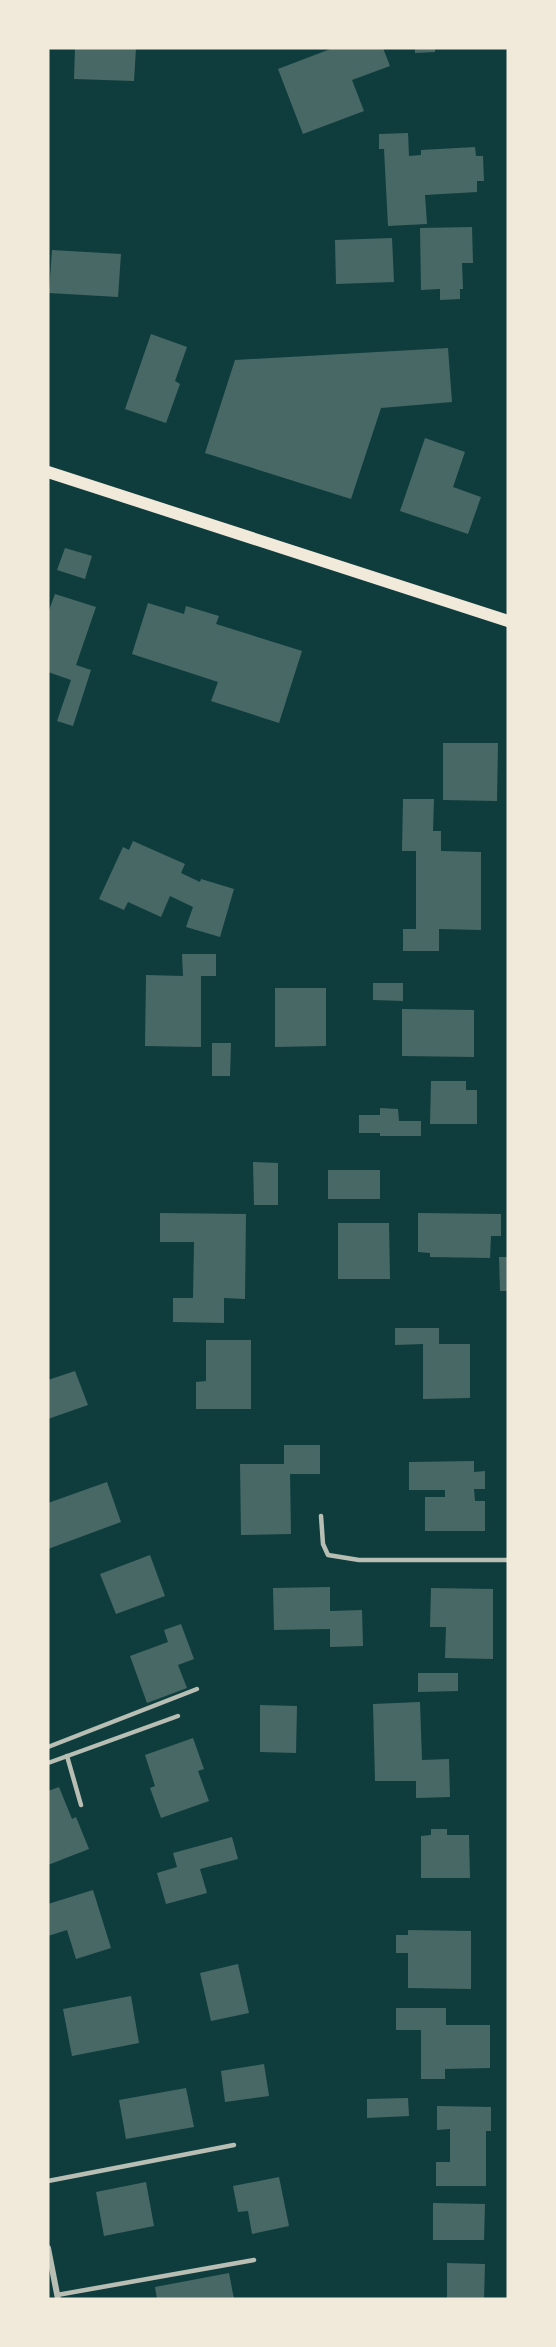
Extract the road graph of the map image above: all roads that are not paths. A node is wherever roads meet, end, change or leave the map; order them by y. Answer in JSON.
{"nodes":[{"id":1,"x":48,"y":472,"type":"edge"},
{"id":2,"x":508,"y":621,"type":"edge"},
{"id":3,"x":321,"y":1516,"type":"dead end"},
{"id":4,"x":508,"y":1560,"type":"edge"},
{"id":5,"x":197,"y":1689,"type":"dead end"},
{"id":6,"x":178,"y":1716,"type":"dead end"},
{"id":7,"x":48,"y":1747,"type":"edge"},
{"id":8,"x":67,"y":1756,"type":"junction"},
{"id":9,"x":48,"y":1762,"type":"edge"},
{"id":10,"x":81,"y":1805,"type":"dead end"},
{"id":11,"x":234,"y":2145,"type":"dead end"},
{"id":12,"x":48,"y":2181,"type":"edge"},
{"id":13,"x":48,"y":2248,"type":"edge"},
{"id":14,"x":254,"y":2260,"type":"dead end"},
{"id":15,"x":57,"y":2297,"type":"edge"}],
"edges":[{"from":1,"to":2,"type":"main road"},
{"from":3,"to":4,"type":"lane"},
{"from":5,"to":7,"type":"lane"},
{"from":6,"to":8,"type":"lane"},
{"from":8,"to":9,"type":"lane"},
{"from":8,"to":10,"type":"lane"},
{"from":11,"to":12,"type":"lane"},
{"from":13,"to":15,"type":"street"},
{"from":14,"to":15,"type":"lane"}]}
